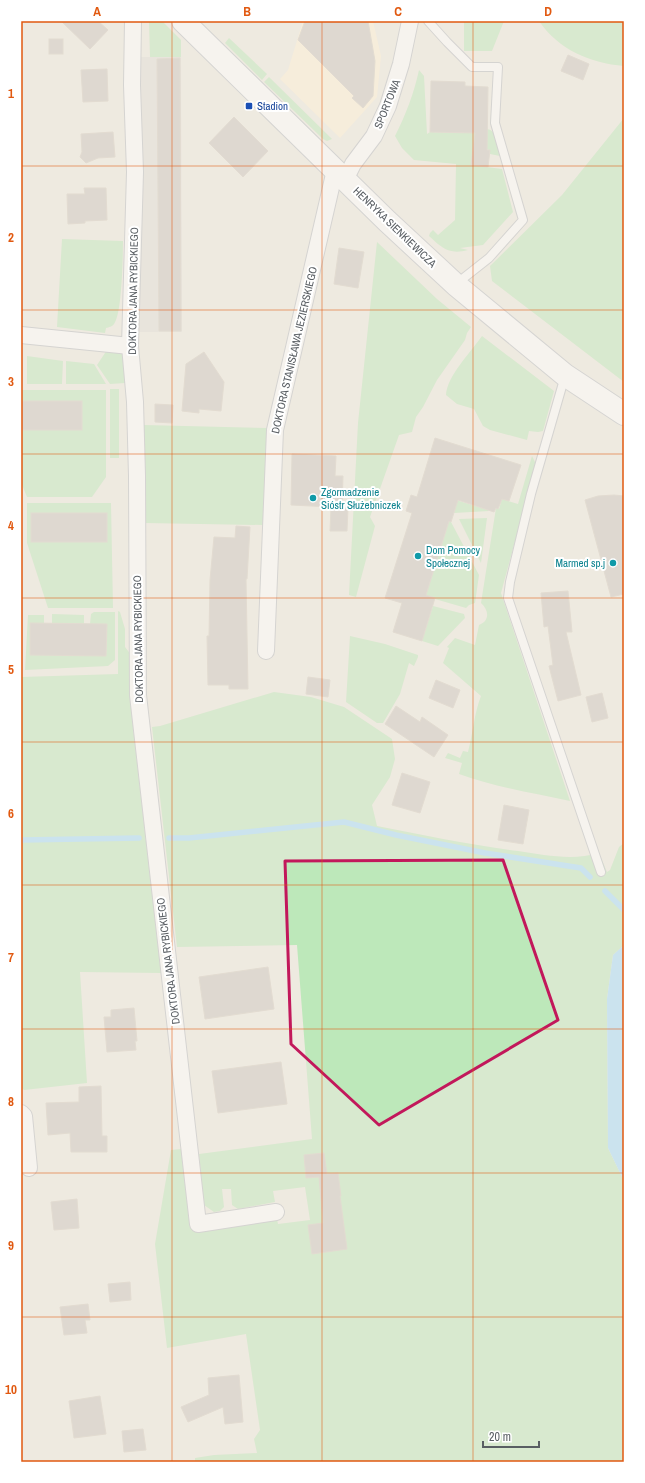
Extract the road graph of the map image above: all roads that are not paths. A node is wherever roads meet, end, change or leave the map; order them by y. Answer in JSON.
{"nodes":[{"id":1,"x":133,"y":21,"type":"edge"},
{"id":2,"x":184,"y":21,"type":"edge"},
{"id":3,"x":410,"y":21,"type":"edge"},
{"id":4,"x":428,"y":21,"type":"edge"},
{"id":5,"x":340,"y":175,"type":"junction"},
{"id":6,"x":456,"y":285,"type":"junction"},
{"id":7,"x":21,"y":335,"type":"edge"},
{"id":8,"x":130,"y":346,"type":"junction"},
{"id":9,"x":566,"y":375,"type":"junction"},
{"id":10,"x":624,"y":414,"type":"edge"},
{"id":11,"x":266,"y":651,"type":"dead end"},
{"id":12,"x":600,"y":872,"type":"dead end"},
{"id":13,"x":21,"y":1113,"type":"edge"},
{"id":14,"x":29,"y":1168,"type":"dead end"},
{"id":15,"x":276,"y":1212,"type":"dead end"}],
"edges":[{"from":1,"to":8,"type":"street","name":"DOKTORA JANA RYBICKIEGO"},
{"from":2,"to":5,"type":"main road","name":"HENRYKA SIENKIEWICZA"},
{"from":3,"to":5,"type":"street","name":"SPORTOWA"},
{"from":4,"to":6,"type":"lane"},
{"from":5,"to":6,"type":"main road","name":"HENRYKA SIENKIEWICZA"},
{"from":5,"to":11,"type":"street","name":"DOKTORA STANISŁAWA JEZIERSKIEGO"},
{"from":6,"to":9,"type":"main road","name":"HENRYKA SIENKIEWICZA"},
{"from":7,"to":8,"type":"street"},
{"from":8,"to":15,"type":"street","name":"DOKTORA JANA RYBICKIEGO"},
{"from":9,"to":10,"type":"main road","name":"HENRYKA SIENKIEWICZA"},
{"from":9,"to":12,"type":"lane"},
{"from":13,"to":14,"type":"street"}]}
